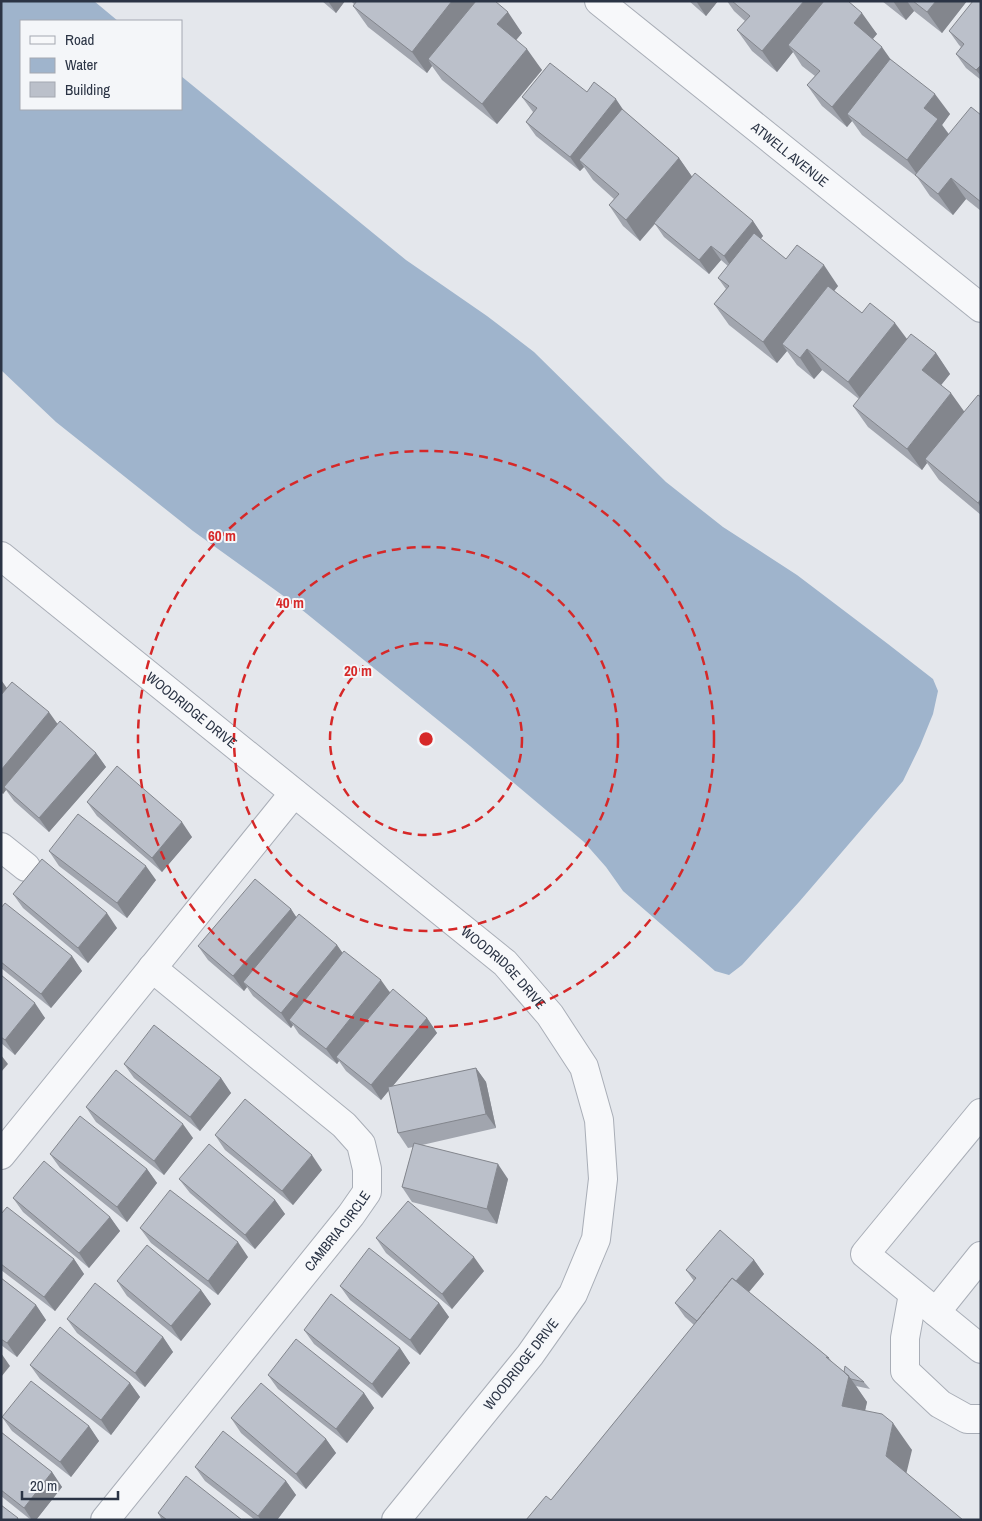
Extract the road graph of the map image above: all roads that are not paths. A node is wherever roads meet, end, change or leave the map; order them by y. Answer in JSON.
{"nodes":[{"id":1,"x":599,"y":1,"type":"edge"},
{"id":2,"x":981,"y":308,"type":"edge"},
{"id":3,"x":1,"y":556,"type":"edge"},
{"id":4,"x":294,"y":793,"type":"junction"},
{"id":5,"x":1,"y":847,"type":"edge"},
{"id":6,"x":26,"y":867,"type":"dead end"},
{"id":7,"x":152,"y":968,"type":"junction"},
{"id":8,"x":981,"y":1113,"type":"edge"},
{"id":9,"x":1,"y":1155,"type":"edge"},
{"id":10,"x":981,"y":1256,"type":"edge"},
{"id":11,"x":914,"y":1294,"type":"junction"},
{"id":12,"x":936,"y":1312,"type":"junction"},
{"id":13,"x":981,"y":1349,"type":"edge"},
{"id":14,"x":981,"y":1419,"type":"edge"},
{"id":15,"x":105,"y":1520,"type":"edge"},
{"id":16,"x":396,"y":1520,"type":"edge"}],
"edges":[{"from":1,"to":2,"type":"street","name":"ATWELL AVENUE"},
{"from":3,"to":4,"type":"street","name":"WOODRIDGE DRIVE"},
{"from":4,"to":7,"type":"street"},
{"from":4,"to":16,"type":"street","name":"WOODRIDGE DRIVE"},
{"from":5,"to":6,"type":"street"},
{"from":7,"to":9,"type":"street"},
{"from":7,"to":15,"type":"street","name":"CAMBRIA CIRCLE"},
{"from":8,"to":11,"type":"street"},
{"from":10,"to":12,"type":"street"},
{"from":11,"to":12,"type":"street"},
{"from":11,"to":14,"type":"street"},
{"from":12,"to":13,"type":"street"}]}
